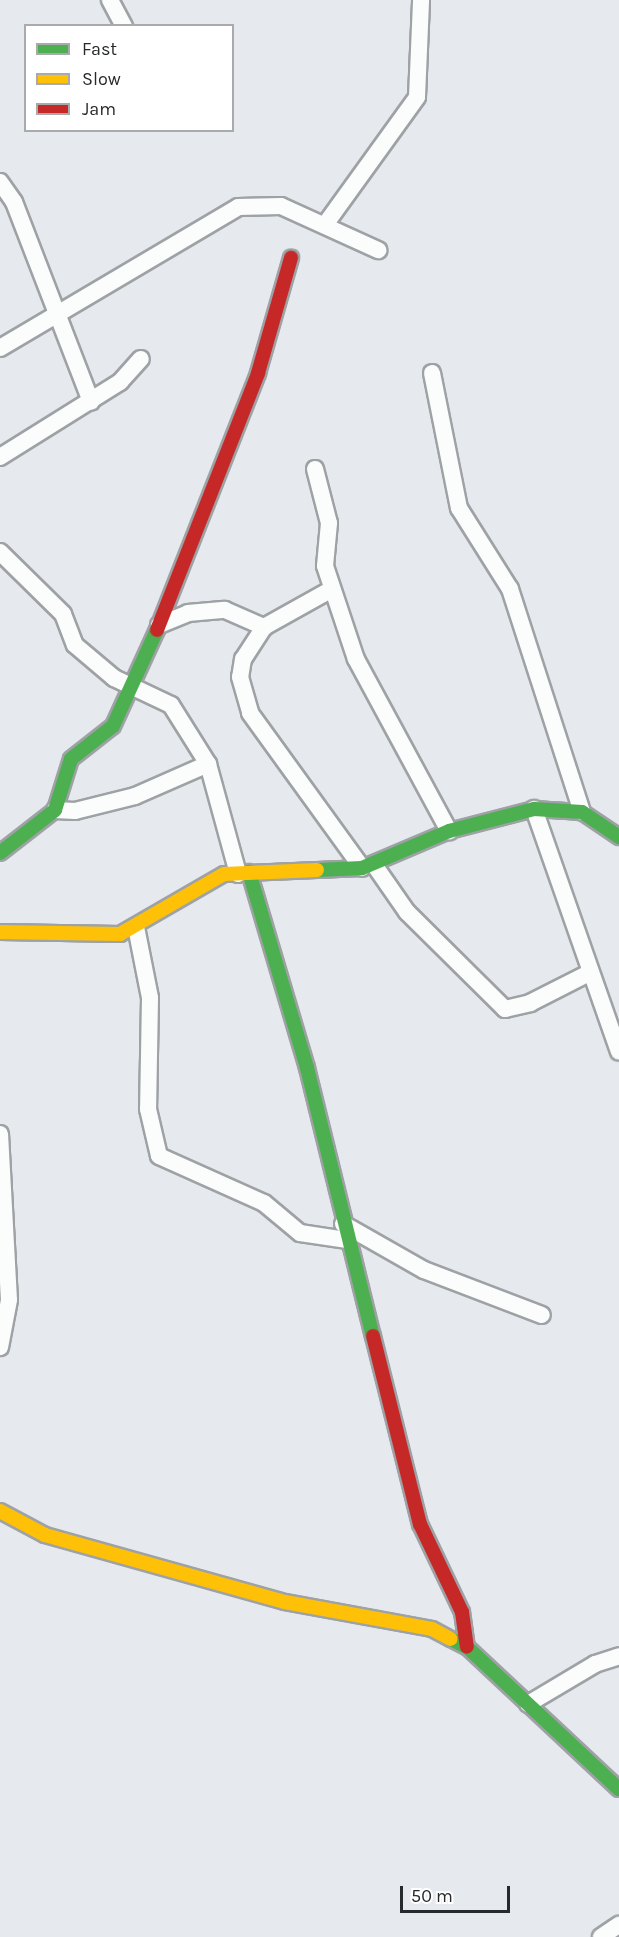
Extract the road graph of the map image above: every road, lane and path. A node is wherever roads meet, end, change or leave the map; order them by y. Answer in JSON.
{"nodes":[{"id":1,"x":110,"y":0,"type":"edge"},
{"id":2,"x":422,"y":0,"type":"edge"},
{"id":3,"x":123,"y":24,"type":"edge"},
{"id":4,"x":0,"y":182,"type":"edge"},
{"id":5,"x":327,"y":222,"type":"junction"},
{"id":6,"x":378,"y":250,"type":"dead end"},
{"id":7,"x":291,"y":258,"type":"dead end"},
{"id":8,"x":57,"y":314,"type":"junction"},
{"id":9,"x":0,"y":348,"type":"edge"},
{"id":10,"x":141,"y":359,"type":"dead end"},
{"id":11,"x":432,"y":373,"type":"dead end"},
{"id":12,"x":91,"y":402,"type":"junction"},
{"id":13,"x":0,"y":457,"type":"edge"},
{"id":14,"x":315,"y":469,"type":"dead end"},
{"id":15,"x":0,"y":552,"type":"edge"},
{"id":16,"x":332,"y":589,"type":"junction"},
{"id":17,"x":159,"y":625,"type":"junction"},
{"id":18,"x":264,"y":627,"type":"junction"},
{"id":19,"x":131,"y":685,"type":"junction"},
{"id":20,"x":208,"y":764,"type":"junction"},
{"id":21,"x":534,"y":809,"type":"junction"},
{"id":22,"x":55,"y":810,"type":"junction"},
{"id":23,"x":582,"y":812,"type":"junction"},
{"id":24,"x":449,"y":831,"type":"junction"},
{"id":25,"x":619,"y":837,"type":"edge"},
{"id":26,"x":0,"y":853,"type":"edge"},
{"id":27,"x":368,"y":867,"type":"junction"},
{"id":28,"x":243,"y":873,"type":"junction"},
{"id":29,"x":136,"y":927,"type":"junction"},
{"id":30,"x":0,"y":932,"type":"edge"},
{"id":31,"x":589,"y":973,"type":"junction"},
{"id":32,"x":619,"y":1052,"type":"edge"},
{"id":33,"x":0,"y":1134,"type":"edge"},
{"id":34,"x":345,"y":1232,"type":"junction"},
{"id":35,"x":542,"y":1315,"type":"dead end"},
{"id":36,"x":0,"y":1347,"type":"edge"},
{"id":37,"x":0,"y":1511,"type":"edge"},
{"id":38,"x":467,"y":1647,"type":"junction"},
{"id":39,"x":619,"y":1656,"type":"edge"},
{"id":40,"x":528,"y":1704,"type":"junction"},
{"id":41,"x":619,"y":1790,"type":"edge"},
{"id":42,"x":619,"y":1925,"type":"edge"},
{"id":43,"x":602,"y":1937,"type":"edge"}],
"edges":[{"from":1,"to":3,"type":"street"},
{"from":2,"to":5,"type":"street"},
{"from":4,"to":8,"type":"street"},
{"from":5,"to":6,"type":"street"},
{"from":5,"to":8,"type":"street"},
{"from":7,"to":17,"type":"street"},
{"from":8,"to":9,"type":"street"},
{"from":8,"to":12,"type":"street"},
{"from":10,"to":12,"type":"street"},
{"from":11,"to":23,"type":"street"},
{"from":12,"to":13,"type":"street"},
{"from":14,"to":16,"type":"street"},
{"from":15,"to":19,"type":"street"},
{"from":16,"to":18,"type":"street"},
{"from":16,"to":24,"type":"street"},
{"from":17,"to":18,"type":"street"},
{"from":17,"to":19,"type":"street"},
{"from":18,"to":27,"type":"street"},
{"from":19,"to":20,"type":"street"},
{"from":19,"to":22,"type":"street"},
{"from":20,"to":22,"type":"street"},
{"from":20,"to":28,"type":"street"},
{"from":21,"to":23,"type":"street"},
{"from":21,"to":24,"type":"street"},
{"from":21,"to":31,"type":"street"},
{"from":22,"to":26,"type":"street"},
{"from":23,"to":25,"type":"street"},
{"from":24,"to":27,"type":"street"},
{"from":27,"to":28,"type":"street"},
{"from":27,"to":31,"type":"street"},
{"from":28,"to":29,"type":"street"},
{"from":28,"to":34,"type":"street"},
{"from":29,"to":30,"type":"street"},
{"from":29,"to":34,"type":"street"},
{"from":31,"to":32,"type":"street"},
{"from":33,"to":36,"type":"street"},
{"from":34,"to":35,"type":"street"},
{"from":34,"to":38,"type":"street"},
{"from":37,"to":38,"type":"street"},
{"from":38,"to":40,"type":"street"},
{"from":39,"to":40,"type":"street"},
{"from":40,"to":41,"type":"street"},
{"from":42,"to":43,"type":"street"}]}
